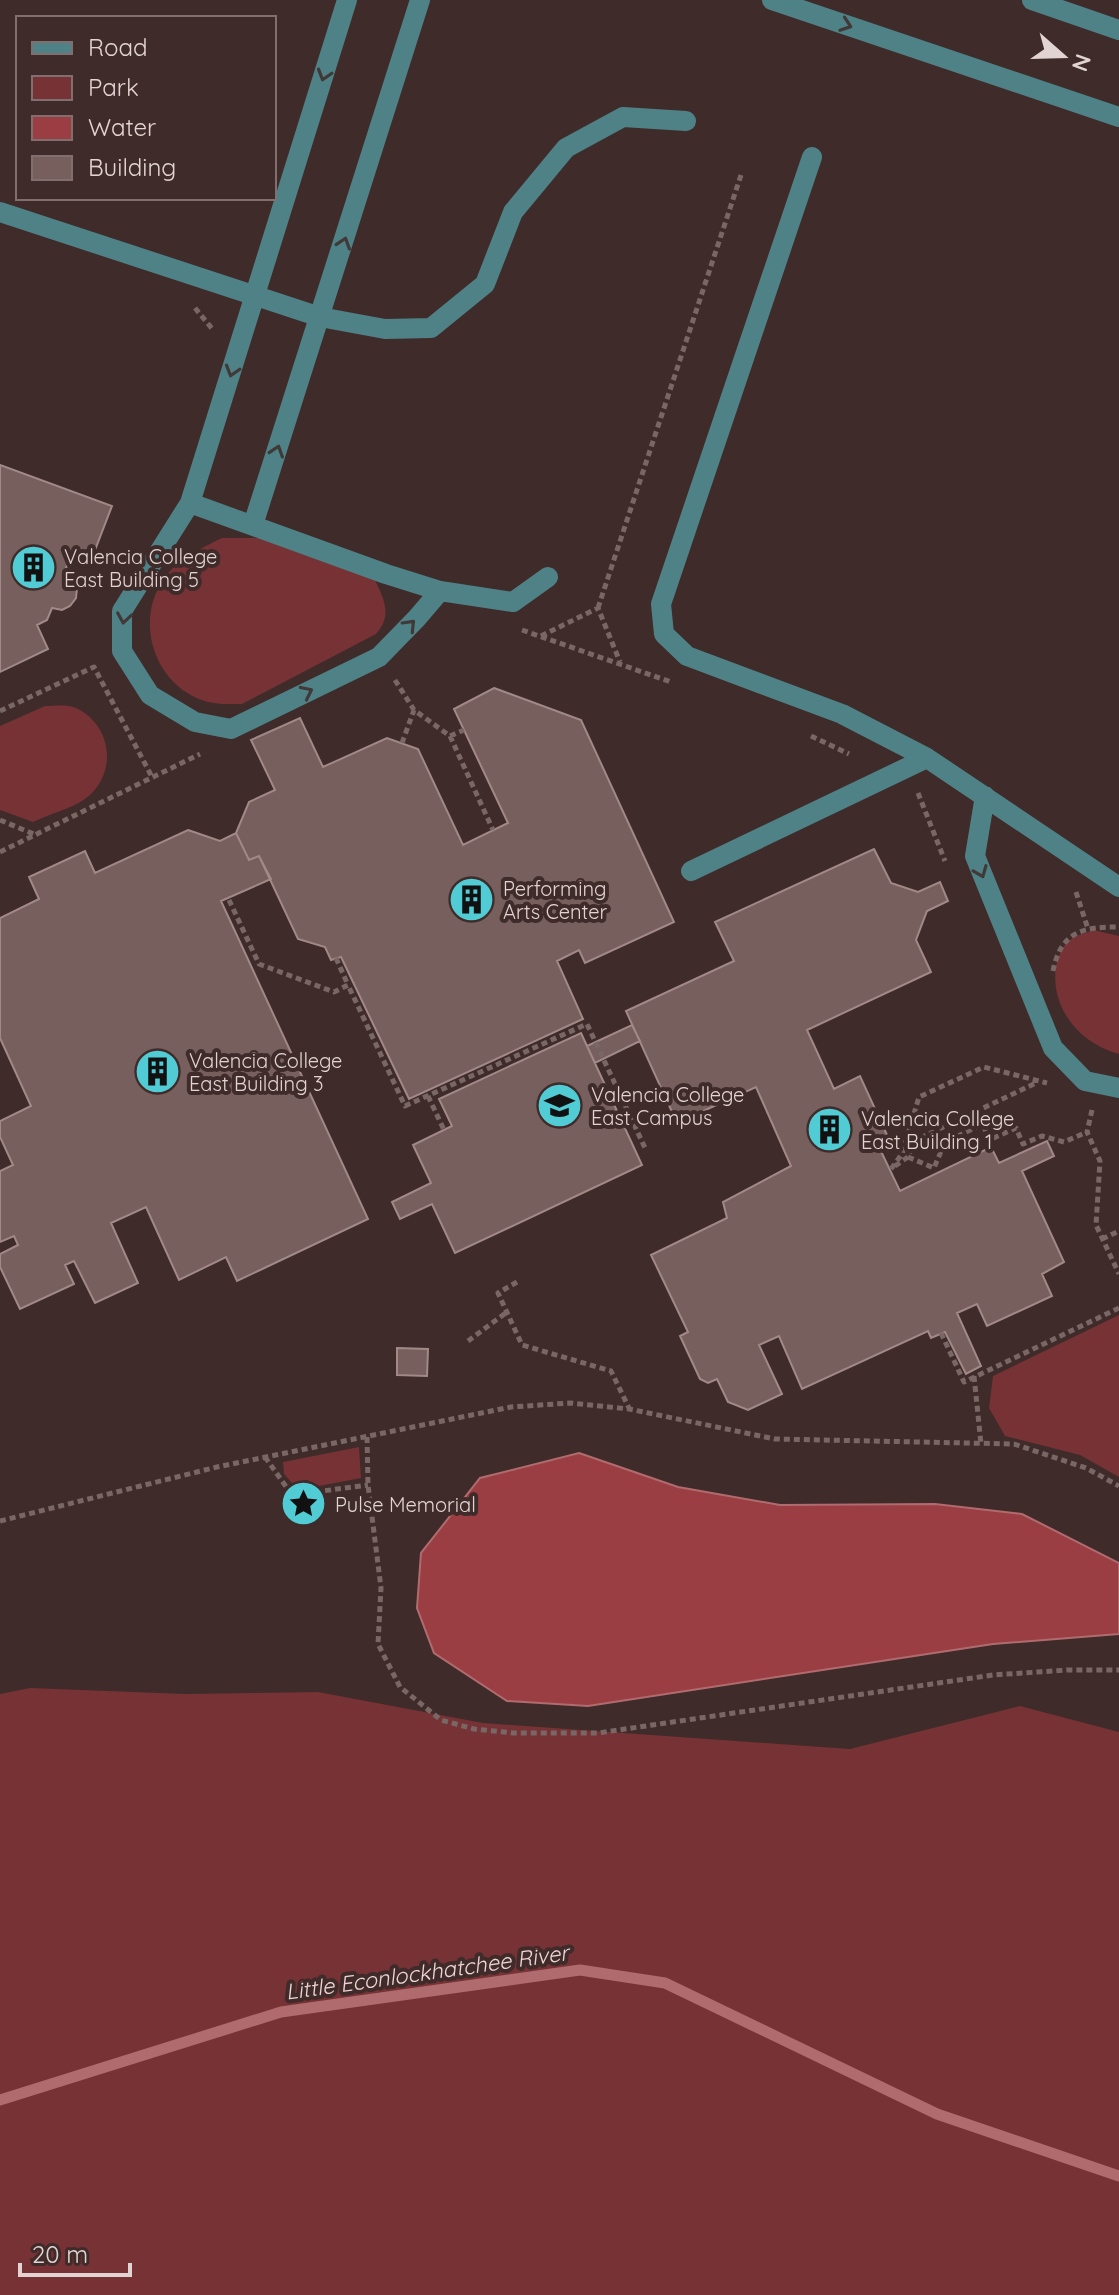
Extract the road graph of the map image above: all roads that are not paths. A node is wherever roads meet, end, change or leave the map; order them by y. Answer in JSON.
{"nodes":[{"id":1,"x":347,"y":0,"type":"edge"},
{"id":2,"x":420,"y":0,"type":"edge"},
{"id":3,"x":772,"y":0,"type":"edge"},
{"id":4,"x":1032,"y":0,"type":"edge"},
{"id":5,"x":1119,"y":30,"type":"edge"},
{"id":6,"x":1119,"y":117,"type":"edge"},
{"id":7,"x":686,"y":121,"type":"dead end"},
{"id":8,"x":812,"y":157,"type":"dead end"},
{"id":9,"x":0,"y":212,"type":"edge"},
{"id":10,"x":255,"y":296,"type":"junction"},
{"id":11,"x":320,"y":317,"type":"junction"},
{"id":12,"x":190,"y":503,"type":"junction"},
{"id":13,"x":253,"y":525,"type":"junction"},
{"id":14,"x":548,"y":577,"type":"dead end"},
{"id":15,"x":440,"y":591,"type":"junction"},
{"id":16,"x":927,"y":758,"type":"junction"},
{"id":17,"x":985,"y":796,"type":"junction"},
{"id":18,"x":691,"y":871,"type":"dead end"},
{"id":19,"x":1119,"y":887,"type":"edge"},
{"id":20,"x":1119,"y":1088,"type":"edge"}],
"edges":[{"from":1,"to":10,"type":"street","one_way":true},
{"from":11,"to":2,"type":"street","one_way":true},
{"from":3,"to":6,"type":"street","one_way":true},
{"from":4,"to":5,"type":"street"},
{"from":7,"to":11,"type":"street"},
{"from":8,"to":16,"type":"street"},
{"from":9,"to":10,"type":"street"},
{"from":10,"to":11,"type":"street"},
{"from":10,"to":12,"type":"street","one_way":true},
{"from":13,"to":11,"type":"street","one_way":true},
{"from":12,"to":13,"type":"street"},
{"from":12,"to":15,"type":"street","one_way":true},
{"from":13,"to":15,"type":"street"},
{"from":14,"to":15,"type":"street"},
{"from":16,"to":17,"type":"street"},
{"from":16,"to":18,"type":"street"},
{"from":17,"to":19,"type":"street"},
{"from":17,"to":20,"type":"street","one_way":true}]}
